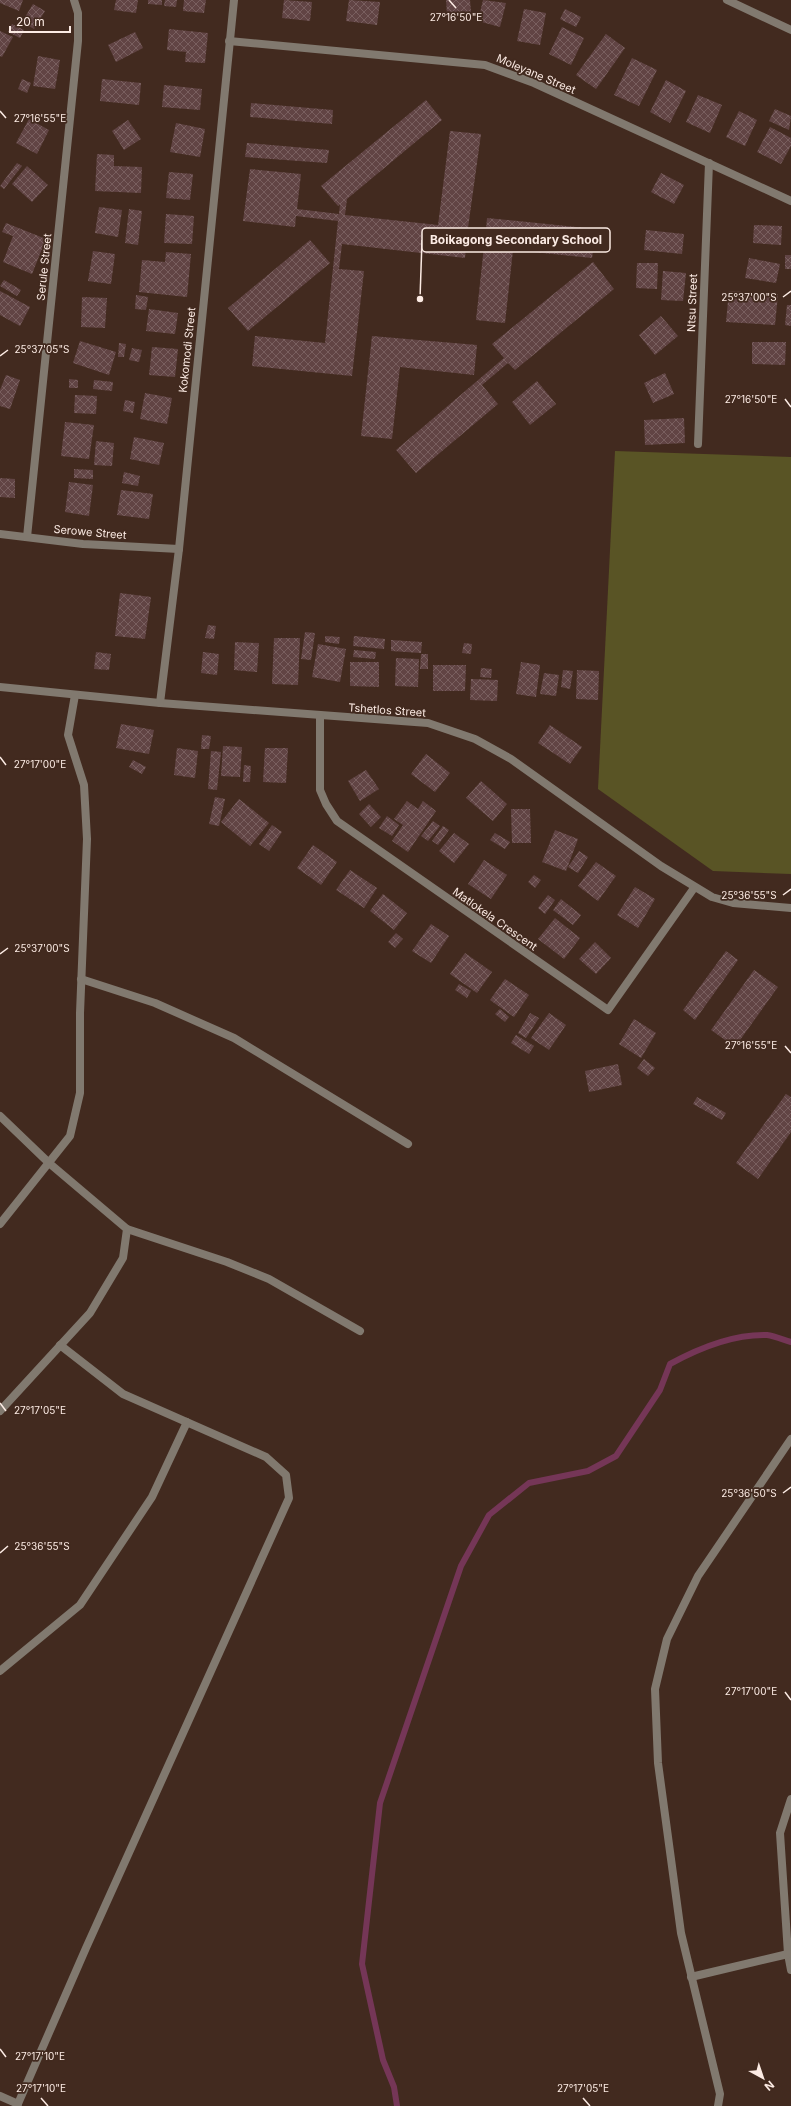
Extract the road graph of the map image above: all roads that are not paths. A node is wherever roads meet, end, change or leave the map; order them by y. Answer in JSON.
{"nodes":[{"id":1,"x":74,"y":0,"type":"edge"},
{"id":2,"x":234,"y":0,"type":"edge"},
{"id":3,"x":727,"y":0,"type":"edge"},
{"id":4,"x":791,"y":30,"type":"edge"},
{"id":5,"x":229,"y":41,"type":"junction"},
{"id":6,"x":709,"y":163,"type":"junction"},
{"id":7,"x":791,"y":201,"type":"edge"},
{"id":8,"x":698,"y":444,"type":"dead end"},
{"id":9,"x":0,"y":534,"type":"edge"},
{"id":10,"x":27,"y":537,"type":"junction"},
{"id":11,"x":179,"y":549,"type":"junction"},
{"id":12,"x":0,"y":687,"type":"edge"},
{"id":13,"x":75,"y":695,"type":"junction"},
{"id":14,"x":160,"y":703,"type":"junction"},
{"id":15,"x":320,"y":716,"type":"junction"},
{"id":16,"x":694,"y":888,"type":"junction"},
{"id":17,"x":791,"y":908,"type":"edge"},
{"id":18,"x":81,"y":979,"type":"junction"},
{"id":19,"x":0,"y":1116,"type":"edge"},
{"id":20,"x":408,"y":1144,"type":"dead end"},
{"id":21,"x":49,"y":1163,"type":"junction"},
{"id":22,"x":0,"y":1224,"type":"edge"},
{"id":23,"x":127,"y":1229,"type":"junction"},
{"id":24,"x":360,"y":1331,"type":"dead end"},
{"id":25,"x":60,"y":1345,"type":"junction"},
{"id":26,"x":0,"y":1411,"type":"edge"},
{"id":27,"x":187,"y":1422,"type":"junction"},
{"id":28,"x":791,"y":1439,"type":"edge"},
{"id":29,"x":0,"y":1671,"type":"edge"},
{"id":30,"x":791,"y":1799,"type":"edge"},
{"id":31,"x":788,"y":1954,"type":"junction"},
{"id":32,"x":791,"y":1970,"type":"edge"},
{"id":33,"x":691,"y":1977,"type":"junction"},
{"id":34,"x":0,"y":2096,"type":"edge"},
{"id":35,"x":18,"y":2105,"type":"edge"},
{"id":36,"x":718,"y":2106,"type":"edge"}],
"edges":[{"from":1,"to":10,"type":"street","name":"Serule Street"},
{"from":2,"to":5,"type":"street","name":"Kokomodi Street"},
{"from":3,"to":4,"type":"street"},
{"from":5,"to":6,"type":"street","name":"Moleyane Street"},
{"from":5,"to":11,"type":"street","name":"Kokomodi Street"},
{"from":6,"to":7,"type":"street","name":"Moleyane Street"},
{"from":6,"to":8,"type":"street","name":"Ntsu Street"},
{"from":9,"to":10,"type":"street","name":"Serowe Street"},
{"from":10,"to":11,"type":"street","name":"Serowe Street"},
{"from":11,"to":14,"type":"street","name":"Kokomodi Street"},
{"from":12,"to":13,"type":"street","name":"Tshetlos Street"},
{"from":13,"to":14,"type":"street","name":"Tshetlos Street"},
{"from":13,"to":18,"type":"street"},
{"from":14,"to":15,"type":"street","name":"Tshetlos Street"},
{"from":15,"to":16,"type":"street","name":"Tshetlos Street"},
{"from":15,"to":16,"type":"street","name":"Matlokela Crescent"},
{"from":16,"to":17,"type":"street","name":"Tshetlos Street"},
{"from":18,"to":20,"type":"street"},
{"from":18,"to":21,"type":"street"},
{"from":19,"to":21,"type":"street"},
{"from":21,"to":22,"type":"street"},
{"from":21,"to":23,"type":"street"},
{"from":23,"to":24,"type":"street"},
{"from":23,"to":25,"type":"street"},
{"from":25,"to":26,"type":"street"},
{"from":25,"to":27,"type":"street"},
{"from":27,"to":29,"type":"street"},
{"from":27,"to":35,"type":"street"},
{"from":28,"to":33,"type":"street"},
{"from":30,"to":31,"type":"street"},
{"from":31,"to":32,"type":"street"},
{"from":31,"to":33,"type":"street"},
{"from":33,"to":36,"type":"street"},
{"from":34,"to":35,"type":"street"}]}
